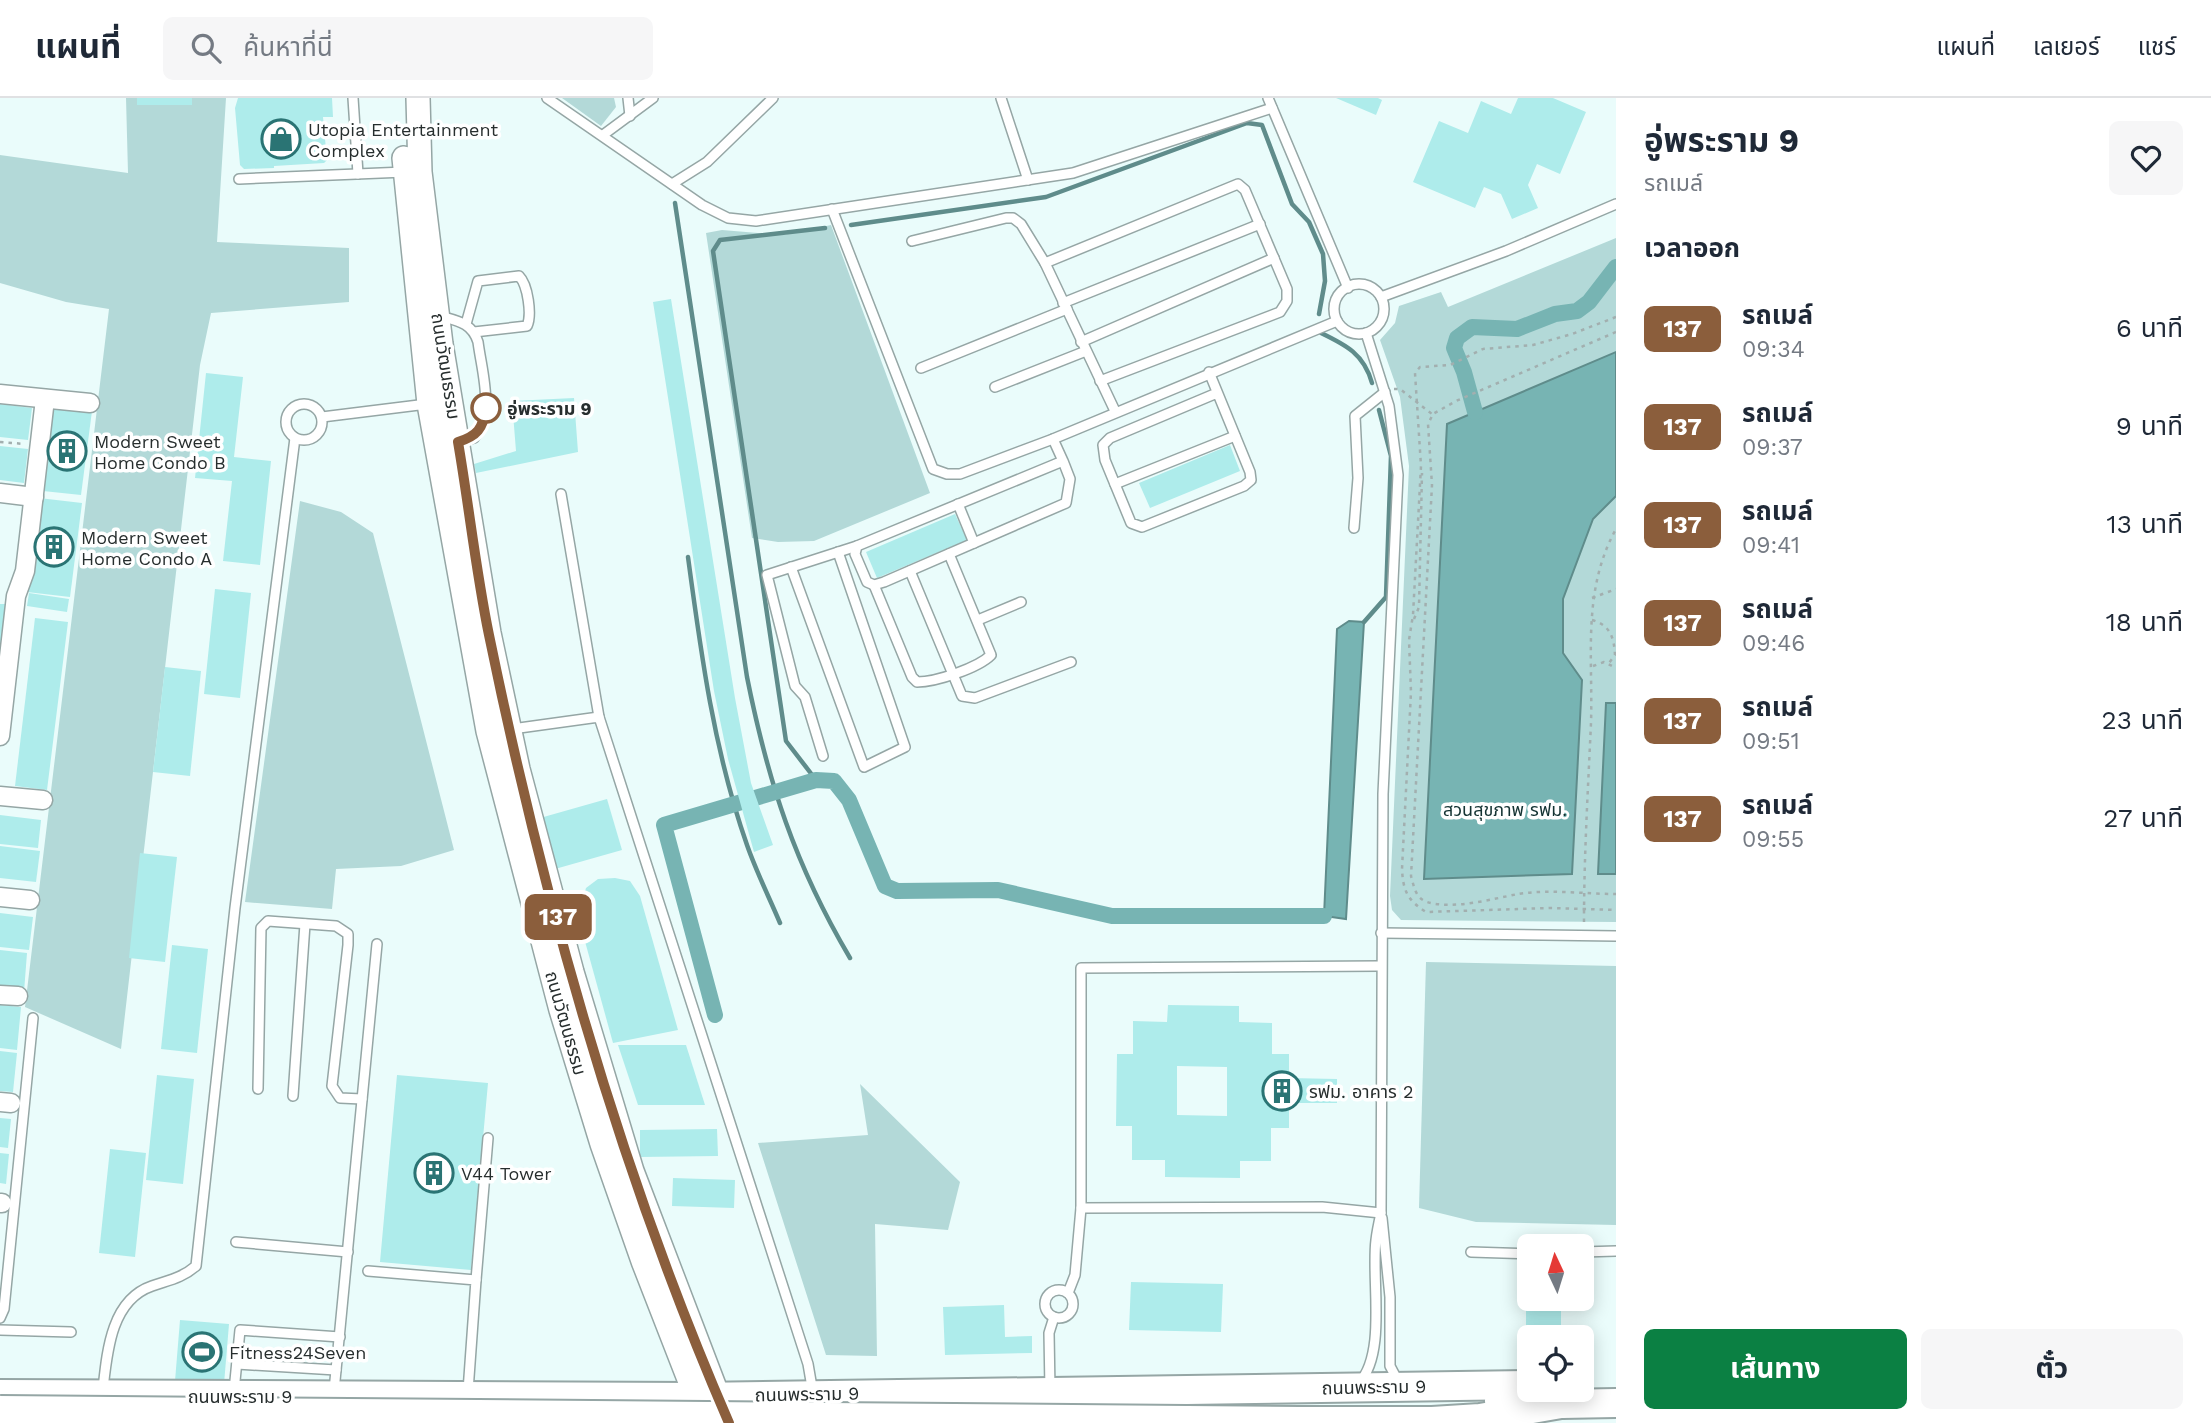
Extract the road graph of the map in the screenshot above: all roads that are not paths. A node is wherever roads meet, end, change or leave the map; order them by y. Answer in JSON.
{"nodes":[{"id":1,"x":353,"y":98,"type":"edge"},
{"id":2,"x":403,"y":98,"type":"edge"},
{"id":3,"x":418,"y":98,"type":"edge"},
{"id":4,"x":547,"y":98,"type":"edge"},
{"id":5,"x":628,"y":98,"type":"edge"},
{"id":6,"x":653,"y":98,"type":"edge"},
{"id":7,"x":773,"y":98,"type":"edge"},
{"id":8,"x":1001,"y":98,"type":"edge"},
{"id":9,"x":1270,"y":103,"type":"edge"},
{"id":10,"x":630,"y":116,"type":"junction"},
{"id":11,"x":603,"y":135,"type":"junction"},
{"id":12,"x":405,"y":172,"type":"junction"},
{"id":13,"x":358,"y":174,"type":"junction"},
{"id":14,"x":239,"y":179,"type":"dead end"},
{"id":15,"x":1028,"y":180,"type":"junction"},
{"id":16,"x":672,"y":184,"type":"junction"},
{"id":17,"x":1616,"y":204,"type":"edge"},
{"id":18,"x":832,"y":209,"type":"junction"},
{"id":19,"x":1260,"y":224,"type":"junction"},
{"id":20,"x":912,"y":241,"type":"dead end"},
{"id":21,"x":1274,"y":258,"type":"junction"},
{"id":22,"x":1045,"y":263,"type":"junction"},
{"id":23,"x":1348,"y":288,"type":"junction"},
{"id":24,"x":1381,"y":297,"type":"junction"},
{"id":25,"x":1065,"y":306,"type":"junction"},
{"id":26,"x":428,"y":315,"type":"junction"},
{"id":27,"x":1337,"y":321,"type":"junction"},
{"id":28,"x":466,"y":324,"type":"junction"},
{"id":29,"x":474,"y":332,"type":"junction"},
{"id":30,"x":1366,"y":333,"type":"junction"},
{"id":31,"x":1083,"y":346,"type":"junction"},
{"id":32,"x":921,"y":368,"type":"dead end"},
{"id":33,"x":1209,"y":372,"type":"junction"},
{"id":34,"x":1100,"y":381,"type":"junction"},
{"id":35,"x":995,"y":387,"type":"dead end"},
{"id":36,"x":1385,"y":392,"type":"junction"},
{"id":37,"x":1217,"y":393,"type":"junction"},
{"id":38,"x":0,"y":394,"type":"edge"},
{"id":39,"x":45,"y":399,"type":"junction"},
{"id":40,"x":90,"y":403,"type":"dead end"},
{"id":41,"x":429,"y":404,"type":"junction"},
{"id":42,"x":1115,"y":411,"type":"junction"},
{"id":43,"x":322,"y":417,"type":"junction"},
{"id":44,"x":1235,"y":436,"type":"junction"},
{"id":45,"x":295,"y":438,"type":"junction"},
{"id":46,"x":1053,"y":439,"type":"junction"},
{"id":47,"x":447,"y":444,"type":"junction"},
{"id":48,"x":1063,"y":461,"type":"junction"},
{"id":49,"x":1115,"y":484,"type":"junction"},
{"id":50,"x":0,"y":494,"type":"edge"},
{"id":51,"x":561,"y":494,"type":"dead end"},
{"id":52,"x":34,"y":497,"type":"junction"},
{"id":53,"x":958,"y":504,"type":"junction"},
{"id":54,"x":1354,"y":528,"type":"dead end"},
{"id":55,"x":974,"y":543,"type":"junction"},
{"id":56,"x":857,"y":546,"type":"junction"},
{"id":57,"x":838,"y":552,"type":"junction"},
{"id":58,"x":949,"y":554,"type":"junction"},
{"id":59,"x":791,"y":567,"type":"junction"},
{"id":60,"x":909,"y":571,"type":"junction"},
{"id":61,"x":874,"y":585,"type":"junction"},
{"id":62,"x":8,"y":594,"type":"edge"},
{"id":63,"x":1021,"y":602,"type":"dead end"},
{"id":64,"x":978,"y":620,"type":"junction"},
{"id":65,"x":1071,"y":662,"type":"dead end"},
{"id":66,"x":952,"y":674,"type":"junction"},
{"id":67,"x":599,"y":717,"type":"junction"},
{"id":68,"x":499,"y":730,"type":"junction"},
{"id":69,"x":0,"y":736,"type":"edge"},
{"id":70,"x":823,"y":756,"type":"dead end"},
{"id":71,"x":0,"y":796,"type":"edge"},
{"id":72,"x":43,"y":800,"type":"dead end"},
{"id":73,"x":0,"y":897,"type":"edge"},
{"id":74,"x":30,"y":900,"type":"dead end"},
{"id":75,"x":305,"y":924,"type":"junction"},
{"id":76,"x":1381,"y":933,"type":"junction"},
{"id":77,"x":1616,"y":936,"type":"edge"},
{"id":78,"x":377,"y":944,"type":"dead end"},
{"id":79,"x":1380,"y":966,"type":"junction"},
{"id":80,"x":33,"y":1018,"type":"dead end"},
{"id":81,"x":258,"y":1090,"type":"dead end"},
{"id":82,"x":293,"y":1096,"type":"dead end"},
{"id":83,"x":362,"y":1099,"type":"junction"},
{"id":84,"x":488,"y":1138,"type":"dead end"},
{"id":85,"x":1081,"y":1208,"type":"junction"},
{"id":86,"x":1381,"y":1213,"type":"junction"},
{"id":87,"x":236,"y":1242,"type":"dead end"},
{"id":88,"x":1616,"y":1251,"type":"edge"},
{"id":89,"x":348,"y":1252,"type":"junction"},
{"id":90,"x":1471,"y":1252,"type":"dead end"},
{"id":91,"x":1594,"y":1252,"type":"edge"},
{"id":92,"x":1517,"y":1254,"type":"edge"},
{"id":93,"x":368,"y":1271,"type":"dead end"},
{"id":94,"x":476,"y":1280,"type":"junction"},
{"id":95,"x":1068,"y":1293,"type":"junction"},
{"id":96,"x":1054,"y":1317,"type":"junction"},
{"id":97,"x":0,"y":1318,"type":"edge"},
{"id":98,"x":0,"y":1330,"type":"edge"},
{"id":99,"x":71,"y":1332,"type":"dead end"},
{"id":100,"x":340,"y":1336,"type":"junction"},
{"id":101,"x":237,"y":1364,"type":"junction"},
{"id":102,"x":335,"y":1383,"type":"junction"},
{"id":103,"x":1616,"y":1384,"type":"edge"},
{"id":104,"x":1517,"y":1385,"type":"edge"},
{"id":105,"x":1594,"y":1385,"type":"edge"},
{"id":106,"x":1403,"y":1386,"type":"junction"},
{"id":107,"x":1355,"y":1387,"type":"junction"},
{"id":108,"x":1210,"y":1391,"type":"junction"},
{"id":109,"x":1050,"y":1392,"type":"junction"},
{"id":110,"x":0,"y":1394,"type":"edge"},
{"id":111,"x":813,"y":1394,"type":"junction"},
{"id":112,"x":102,"y":1395,"type":"junction"},
{"id":113,"x":234,"y":1396,"type":"junction"},
{"id":114,"x":468,"y":1396,"type":"junction"},
{"id":115,"x":707,"y":1397,"type":"junction"},
{"id":116,"x":1616,"y":1403,"type":"edge"},
{"id":117,"x":1561,"y":1404,"type":"junction"},
{"id":118,"x":0,"y":1410,"type":"edge"},
{"id":119,"x":709,"y":1423,"type":"edge"},
{"id":120,"x":730,"y":1423,"type":"edge"}],
"edges":[{"from":1,"to":13,"type":"lane"},
{"from":2,"to":12,"type":"street","name":"ถนนวัฒนธรรม"},
{"from":3,"to":26,"type":"street","name":"ถนนวัฒนธรรม"},
{"from":4,"to":11,"type":"lane"},
{"from":5,"to":10,"type":"lane"},
{"from":6,"to":10,"type":"lane"},
{"from":7,"to":16,"type":"lane"},
{"from":8,"to":15,"type":"lane"},
{"from":9,"to":15,"type":"lane"},
{"from":9,"to":23,"type":"lane"},
{"from":10,"to":11,"type":"lane"},
{"from":11,"to":16,"type":"lane"},
{"from":12,"to":13,"type":"lane"},
{"from":12,"to":26,"type":"street","name":"ถนนวัฒนธรรม"},
{"from":13,"to":14,"type":"lane"},
{"from":15,"to":18,"type":"lane"},
{"from":16,"to":18,"type":"lane"},
{"from":17,"to":24,"type":"lane"},
{"from":18,"to":46,"type":"lane"},
{"from":19,"to":21,"type":"lane"},
{"from":19,"to":22,"type":"lane"},
{"from":19,"to":25,"type":"lane"},
{"from":20,"to":22,"type":"lane"},
{"from":21,"to":31,"type":"lane"},
{"from":21,"to":34,"type":"lane"},
{"from":22,"to":25,"type":"lane"},
{"from":23,"to":24,"type":"lane"},
{"from":23,"to":27,"type":"lane"},
{"from":24,"to":30,"type":"lane"},
{"from":25,"to":31,"type":"lane"},
{"from":25,"to":32,"type":"lane"},
{"from":26,"to":28,"type":"lane"},
{"from":26,"to":41,"type":"street","name":"ถนนวัฒนธรรม"},
{"from":26,"to":47,"type":"street","name":"ถนนวัฒนธรรม"},
{"from":27,"to":30,"type":"lane"},
{"from":27,"to":33,"type":"lane"},
{"from":28,"to":29,"type":"lane"},
{"from":28,"to":29,"type":"lane"},
{"from":29,"to":47,"type":"lane"},
{"from":30,"to":36,"type":"lane"},
{"from":31,"to":34,"type":"lane"},
{"from":31,"to":35,"type":"lane"},
{"from":33,"to":37,"type":"lane"},
{"from":33,"to":42,"type":"lane"},
{"from":34,"to":42,"type":"lane"},
{"from":36,"to":54,"type":"lane"},
{"from":36,"to":76,"type":"lane"},
{"from":37,"to":44,"type":"lane"},
{"from":37,"to":49,"type":"lane"},
{"from":38,"to":39,"type":"street"},
{"from":39,"to":40,"type":"street"},
{"from":39,"to":52,"type":"street"},
{"from":41,"to":43,"type":"lane"},
{"from":41,"to":47,"type":"street","name":"ถนนวัฒนธรรม"},
{"from":42,"to":46,"type":"lane"},
{"from":43,"to":45,"type":"lane"},
{"from":43,"to":45,"type":"lane"},
{"from":44,"to":49,"type":"lane"},
{"from":44,"to":49,"type":"lane"},
{"from":45,"to":112,"type":"lane"},
{"from":46,"to":48,"type":"lane"},
{"from":47,"to":68,"type":"street","name":"ถนนวัฒนธรรม"},
{"from":48,"to":53,"type":"lane"},
{"from":48,"to":55,"type":"lane"},
{"from":50,"to":52,"type":"street"},
{"from":51,"to":67,"type":"lane"},
{"from":52,"to":62,"type":"street"},
{"from":53,"to":55,"type":"lane"},
{"from":53,"to":56,"type":"lane"},
{"from":55,"to":58,"type":"lane"},
{"from":56,"to":57,"type":"lane"},
{"from":56,"to":61,"type":"lane"},
{"from":57,"to":59,"type":"lane"},
{"from":57,"to":59,"type":"lane"},
{"from":58,"to":60,"type":"lane"},
{"from":58,"to":64,"type":"lane"},
{"from":59,"to":70,"type":"lane"},
{"from":60,"to":61,"type":"lane"},
{"from":60,"to":66,"type":"lane"},
{"from":61,"to":66,"type":"lane"},
{"from":62,"to":69,"type":"street"},
{"from":63,"to":64,"type":"lane"},
{"from":64,"to":66,"type":"lane"},
{"from":65,"to":66,"type":"lane"},
{"from":67,"to":68,"type":"lane"},
{"from":67,"to":111,"type":"lane"},
{"from":68,"to":115,"type":"street","name":"ถนนวัฒนธรรม"},
{"from":71,"to":72,"type":"street"},
{"from":73,"to":74,"type":"street"},
{"from":75,"to":81,"type":"lane"},
{"from":75,"to":82,"type":"lane"},
{"from":75,"to":83,"type":"lane"},
{"from":76,"to":77,"type":"lane"},
{"from":76,"to":79,"type":"lane"},
{"from":78,"to":83,"type":"lane"},
{"from":79,"to":85,"type":"lane"},
{"from":79,"to":86,"type":"lane"},
{"from":80,"to":97,"type":"lane"},
{"from":83,"to":89,"type":"lane"},
{"from":84,"to":94,"type":"lane"},
{"from":85,"to":86,"type":"lane"},
{"from":85,"to":95,"type":"lane"},
{"from":86,"to":106,"type":"lane"},
{"from":86,"to":107,"type":"lane"},
{"from":87,"to":89,"type":"lane"},
{"from":88,"to":91,"type":"lane"},
{"from":89,"to":100,"type":"lane"},
{"from":90,"to":92,"type":"lane"},
{"from":93,"to":94,"type":"lane"},
{"from":94,"to":114,"type":"lane"},
{"from":95,"to":96,"type":"lane"},
{"from":95,"to":96,"type":"lane"},
{"from":96,"to":109,"type":"lane"},
{"from":98,"to":99,"type":"lane"},
{"from":100,"to":101,"type":"lane"},
{"from":100,"to":102,"type":"lane"},
{"from":101,"to":102,"type":"lane"},
{"from":101,"to":113,"type":"lane"},
{"from":102,"to":113,"type":"main road","name":"ถนนพระราม 9"},
{"from":102,"to":114,"type":"main road","name":"ถนนพระราม 9"},
{"from":103,"to":105,"type":"main road"},
{"from":104,"to":106,"type":"main road","name":"ถนนพระราม 9"},
{"from":106,"to":107,"type":"main road","name":"ถนนพระราม 9"},
{"from":107,"to":108,"type":"main road","name":"ถนนพระราม 9"},
{"from":108,"to":109,"type":"main road","name":"ถนนพระราม 9"},
{"from":108,"to":117,"type":"main road"},
{"from":109,"to":111,"type":"main road","name":"ถนนพระราม 9"},
{"from":110,"to":112,"type":"main road","name":"ถนนพระราม 9"},
{"from":111,"to":115,"type":"main road","name":"ถนนพระราม 9"},
{"from":112,"to":113,"type":"main road","name":"ถนนพระราม 9"},
{"from":114,"to":115,"type":"main road","name":"ถนนพระราม 9"},
{"from":115,"to":119,"type":"main road"},
{"from":115,"to":120,"type":"main road"},
{"from":116,"to":117,"type":"main road","name":"ถนนพระราม 9"},
{"from":117,"to":118,"type":"main road","name":"ถนนพระราม 9","bridge":true}]}
